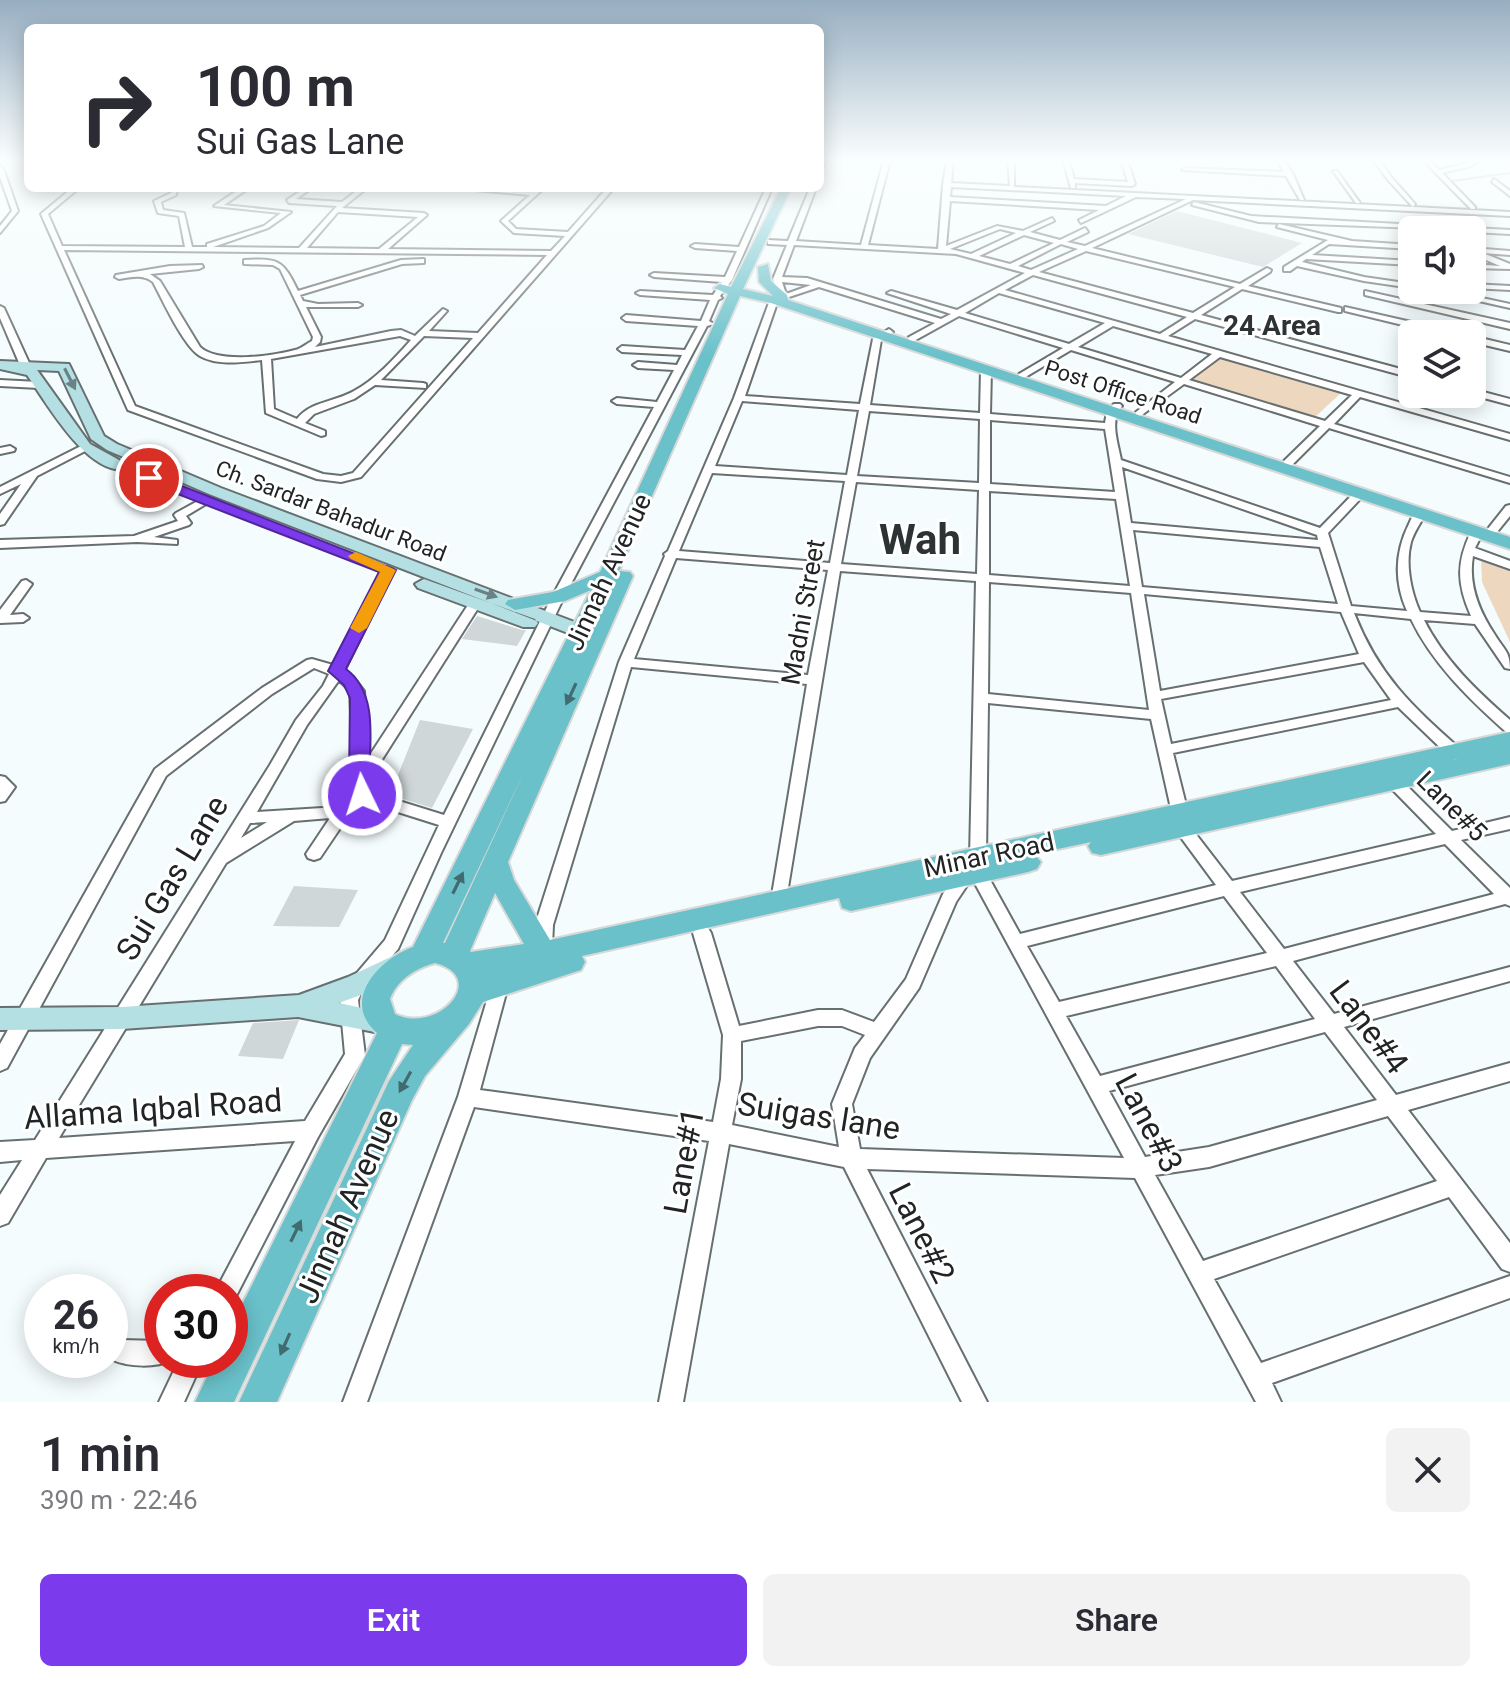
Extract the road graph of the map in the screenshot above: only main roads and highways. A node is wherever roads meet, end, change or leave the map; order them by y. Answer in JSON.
{"nodes":[{"id":1,"x":767,"y":225,"type":"edge"},
{"id":2,"x":778,"y":225,"type":"edge"},
{"id":3,"x":771,"y":273,"type":"junction"},
{"id":4,"x":734,"y":289,"type":"junction"},
{"id":5,"x":778,"y":299,"type":"junction"},
{"id":6,"x":885,"y":334,"type":"junction"},
{"id":7,"x":0,"y":368,"type":"edge"},
{"id":8,"x":32,"y":377,"type":"junction"},
{"id":9,"x":1113,"y":415,"type":"junction"},
{"id":10,"x":1295,"y":468,"type":"junction"},
{"id":11,"x":1485,"y":531,"type":"junction"},
{"id":12,"x":1510,"y":535,"type":"edge"},
{"id":13,"x":1510,"y":543,"type":"edge"},
{"id":14,"x":384,"y":564,"type":"junction"},
{"id":15,"x":608,"y":575,"type":"junction"},
{"id":16,"x":515,"y":604,"type":"junction"},
{"id":17,"x":546,"y":622,"type":"junction"},
{"id":18,"x":586,"y":638,"type":"junction"},
{"id":19,"x":1510,"y":740,"type":"edge"},
{"id":20,"x":1510,"y":756,"type":"edge"},
{"id":21,"x":1444,"y":760,"type":"junction"},
{"id":22,"x":1181,"y":820,"type":"junction"},
{"id":23,"x":495,"y":860,"type":"junction"},
{"id":24,"x":974,"y":868,"type":"junction"},
{"id":25,"x":543,"y":953,"type":"junction"},
{"id":26,"x":418,"y":955,"type":"junction"},
{"id":27,"x":460,"y":960,"type":"junction"},
{"id":28,"x":487,"y":987,"type":"junction"},
{"id":29,"x":298,"y":1006,"type":"junction"},
{"id":30,"x":13,"y":1019,"type":"edge"},
{"id":31,"x":453,"y":1021,"type":"junction"},
{"id":32,"x":389,"y":1026,"type":"junction"},
{"id":33,"x":248,"y":1309,"type":"edge"},
{"id":34,"x":218,"y":1378,"type":"edge"},
{"id":35,"x":214,"y":1402,"type":"edge"},
{"id":36,"x":258,"y":1402,"type":"edge"}],
"edges":[{"from":1,"to":4,"type":"main road","name":"Jinnah Avenue"},
{"from":2,"to":3,"type":"main road","name":"Jinnah Avenue"},
{"from":3,"to":4,"type":"main road","name":"Jinnah Avenue"},
{"from":3,"to":5,"type":"main road"},
{"from":4,"to":5,"type":"main road","name":"Post Office Road"},
{"from":4,"to":15,"type":"main road","name":"Jinnah Avenue"},
{"from":4,"to":18,"type":"main road","name":"Jinnah Avenue"},
{"from":5,"to":6,"type":"main road","name":"Post Office Road"},
{"from":6,"to":9,"type":"main road","name":"Post Office Road"},
{"from":6,"to":9,"type":"main road","name":"Post Office Road"},
{"from":7,"to":8,"type":"main road","name":"Ch. Sardar Bahadur Road"},
{"from":8,"to":14,"type":"main road","name":"Ch. Sardar Bahadur Road"},
{"from":8,"to":14,"type":"main road","name":"Ch. Sardar Bahadur Road","one_way":true},
{"from":9,"to":10,"type":"main road","name":"Post Office Road"},
{"from":9,"to":10,"type":"main road","name":"Post Office Road"},
{"from":10,"to":11,"type":"main road","name":"Post Office Road"},
{"from":10,"to":11,"type":"main road","name":"Post Office Road"},
{"from":11,"to":12,"type":"main road","name":"Post Office Road"},
{"from":11,"to":13,"type":"main road","name":"Post Office Road"},
{"from":14,"to":16,"type":"main road","name":"Ch. Sardar Bahadur Road","one_way":true},
{"from":14,"to":17,"type":"main road","name":"Ch. Sardar Bahadur Road"},
{"from":15,"to":16,"type":"main road"},
{"from":15,"to":18,"type":"main road","name":"Jinnah Avenue"},
{"from":16,"to":17,"type":"main road","name":"Ch. Sardar Bahadur Road"},
{"from":17,"to":18,"type":"main road","name":"Ch. Sardar Bahadur Road"},
{"from":18,"to":23,"type":"main road","name":"Jinnah Avenue","one_way":true},
{"from":26,"to":18,"type":"main road","name":"Jinnah Avenue","one_way":true},
{"from":19,"to":21,"type":"main road","name":"Minar Road"},
{"from":20,"to":21,"type":"main road","name":"Minar Road"},
{"from":21,"to":22,"type":"main road","name":"Minar Road"},
{"from":21,"to":22,"type":"main road","name":"Minar Road"},
{"from":22,"to":24,"type":"main road","name":"Minar Road"},
{"from":23,"to":25,"type":"main road"},
{"from":23,"to":27,"type":"main road","name":"Jinnah Avenue"},
{"from":24,"to":25,"type":"main road","name":"Minar Road"},
{"from":24,"to":28,"type":"main road","name":"Minar Road"},
{"from":25,"to":27,"type":"main road","name":"Minar Road"},
{"from":26,"to":27,"type":"main road"},
{"from":26,"to":29,"type":"main road"},
{"from":26,"to":32,"type":"main road"},
{"from":27,"to":28,"type":"main road"},
{"from":28,"to":31,"type":"main road"},
{"from":29,"to":30,"type":"main road"},
{"from":29,"to":32,"type":"main road"},
{"from":31,"to":32,"type":"main road"},
{"from":31,"to":36,"type":"main road","name":"Jinnah Avenue","one_way":true},
{"from":33,"to":32,"type":"main road","name":"Jinnah Avenue","one_way":true},
{"from":34,"to":35,"type":"main road","name":"Jinnah Avenue"}]}
